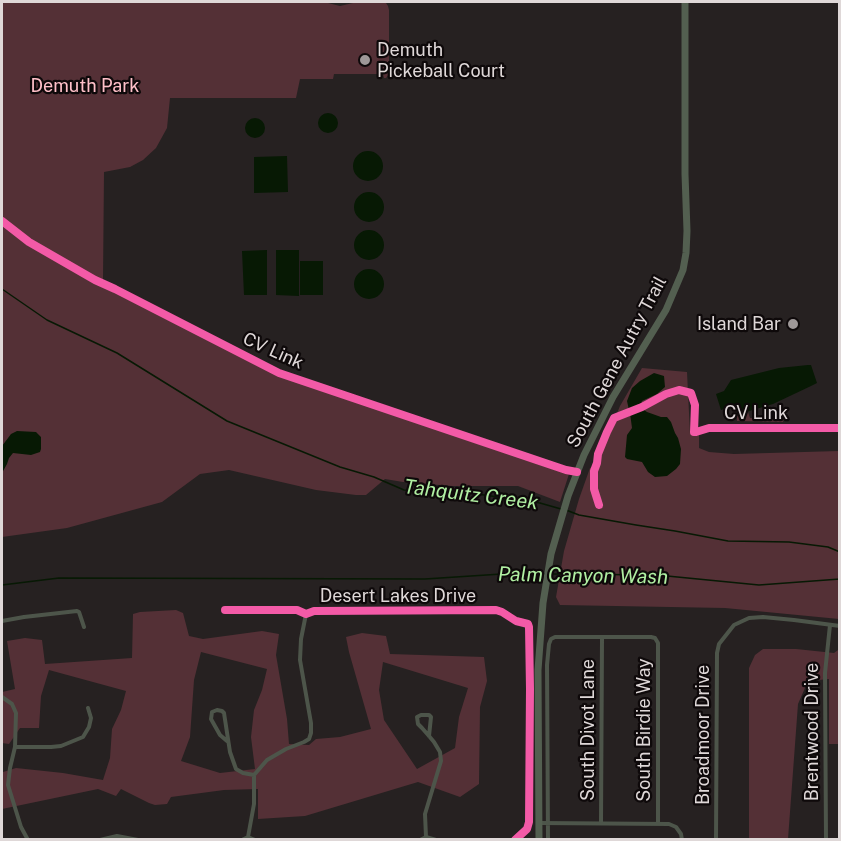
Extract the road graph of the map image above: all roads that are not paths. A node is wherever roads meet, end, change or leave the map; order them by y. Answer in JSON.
{"nodes":[{"id":1,"x":685,"y":2,"type":"edge"},
{"id":2,"x":225,"y":610,"type":"dead end"},
{"id":3,"x":306,"y":614,"type":"junction"},
{"id":4,"x":2,"y":621,"type":"edge"},
{"id":5,"x":830,"y":624,"type":"junction"},
{"id":6,"x":840,"y":626,"type":"edge"},
{"id":7,"x":84,"y":627,"type":"dead end"},
{"id":8,"x":602,"y":638,"type":"junction"},
{"id":9,"x":2,"y":697,"type":"edge"},
{"id":10,"x":88,"y":708,"type":"dead end"},
{"id":11,"x":429,"y":736,"type":"junction"},
{"id":12,"x":227,"y":741,"type":"junction"},
{"id":13,"x":15,"y":747,"type":"junction"},
{"id":14,"x":2,"y":768,"type":"edge"},
{"id":15,"x":10,"y":768,"type":"junction"},
{"id":16,"x":254,"y":775,"type":"junction"},
{"id":17,"x":538,"y":823,"type":"junction"},
{"id":18,"x":547,"y":823,"type":"junction"},
{"id":19,"x":601,"y":823,"type":"junction"},
{"id":20,"x":658,"y":823,"type":"junction"},
{"id":21,"x":248,"y":837,"type":"junction"},
{"id":22,"x":426,"y":837,"type":"junction"},
{"id":23,"x":118,"y":839,"type":"edge"},
{"id":24,"x":28,"y":840,"type":"edge"},
{"id":25,"x":100,"y":840,"type":"edge"},
{"id":26,"x":138,"y":840,"type":"edge"},
{"id":27,"x":242,"y":840,"type":"edge"},
{"id":28,"x":255,"y":840,"type":"edge"},
{"id":29,"x":420,"y":840,"type":"edge"},
{"id":30,"x":436,"y":840,"type":"edge"},
{"id":31,"x":515,"y":840,"type":"edge"},
{"id":32,"x":539,"y":840,"type":"edge"},
{"id":33,"x":548,"y":840,"type":"edge"},
{"id":34,"x":682,"y":840,"type":"edge"},
{"id":35,"x":716,"y":840,"type":"edge"},
{"id":36,"x":826,"y":840,"type":"edge"}],
"edges":[{"from":1,"to":17,"type":"main road","name":"South Gene Autry Trail"},
{"from":2,"to":3,"type":"street","name":"Desert Lakes Drive"},
{"from":3,"to":16,"type":"street"},
{"from":3,"to":31,"type":"street","name":"Desert Lakes Drive"},
{"from":4,"to":7,"type":"street"},
{"from":5,"to":6,"type":"street"},
{"from":5,"to":35,"type":"street","name":"Broadmoor Drive"},
{"from":5,"to":36,"type":"street","name":"Brentwood Drive"},
{"from":8,"to":18,"type":"street"},
{"from":8,"to":19,"type":"street","name":"South Divot Lane"},
{"from":8,"to":20,"type":"street","name":"South Birdie Way"},
{"from":9,"to":13,"type":"street"},
{"from":10,"to":13,"type":"street"},
{"from":11,"to":11,"type":"street"},
{"from":11,"to":22,"type":"street"},
{"from":12,"to":12,"type":"street"},
{"from":12,"to":16,"type":"street"},
{"from":13,"to":15,"type":"street"},
{"from":14,"to":15,"type":"street"},
{"from":15,"to":24,"type":"street"},
{"from":16,"to":21,"type":"street"},
{"from":17,"to":18,"type":"street"},
{"from":17,"to":32,"type":"main road","name":"South Gene Autry Trail"},
{"from":18,"to":19,"type":"street"},
{"from":18,"to":33,"type":"street"},
{"from":19,"to":20,"type":"street"},
{"from":20,"to":34,"type":"street"},
{"from":21,"to":27,"type":"street"},
{"from":21,"to":28,"type":"street"},
{"from":22,"to":29,"type":"street"},
{"from":22,"to":30,"type":"street"},
{"from":23,"to":25,"type":"street"},
{"from":23,"to":26,"type":"street"}]}
